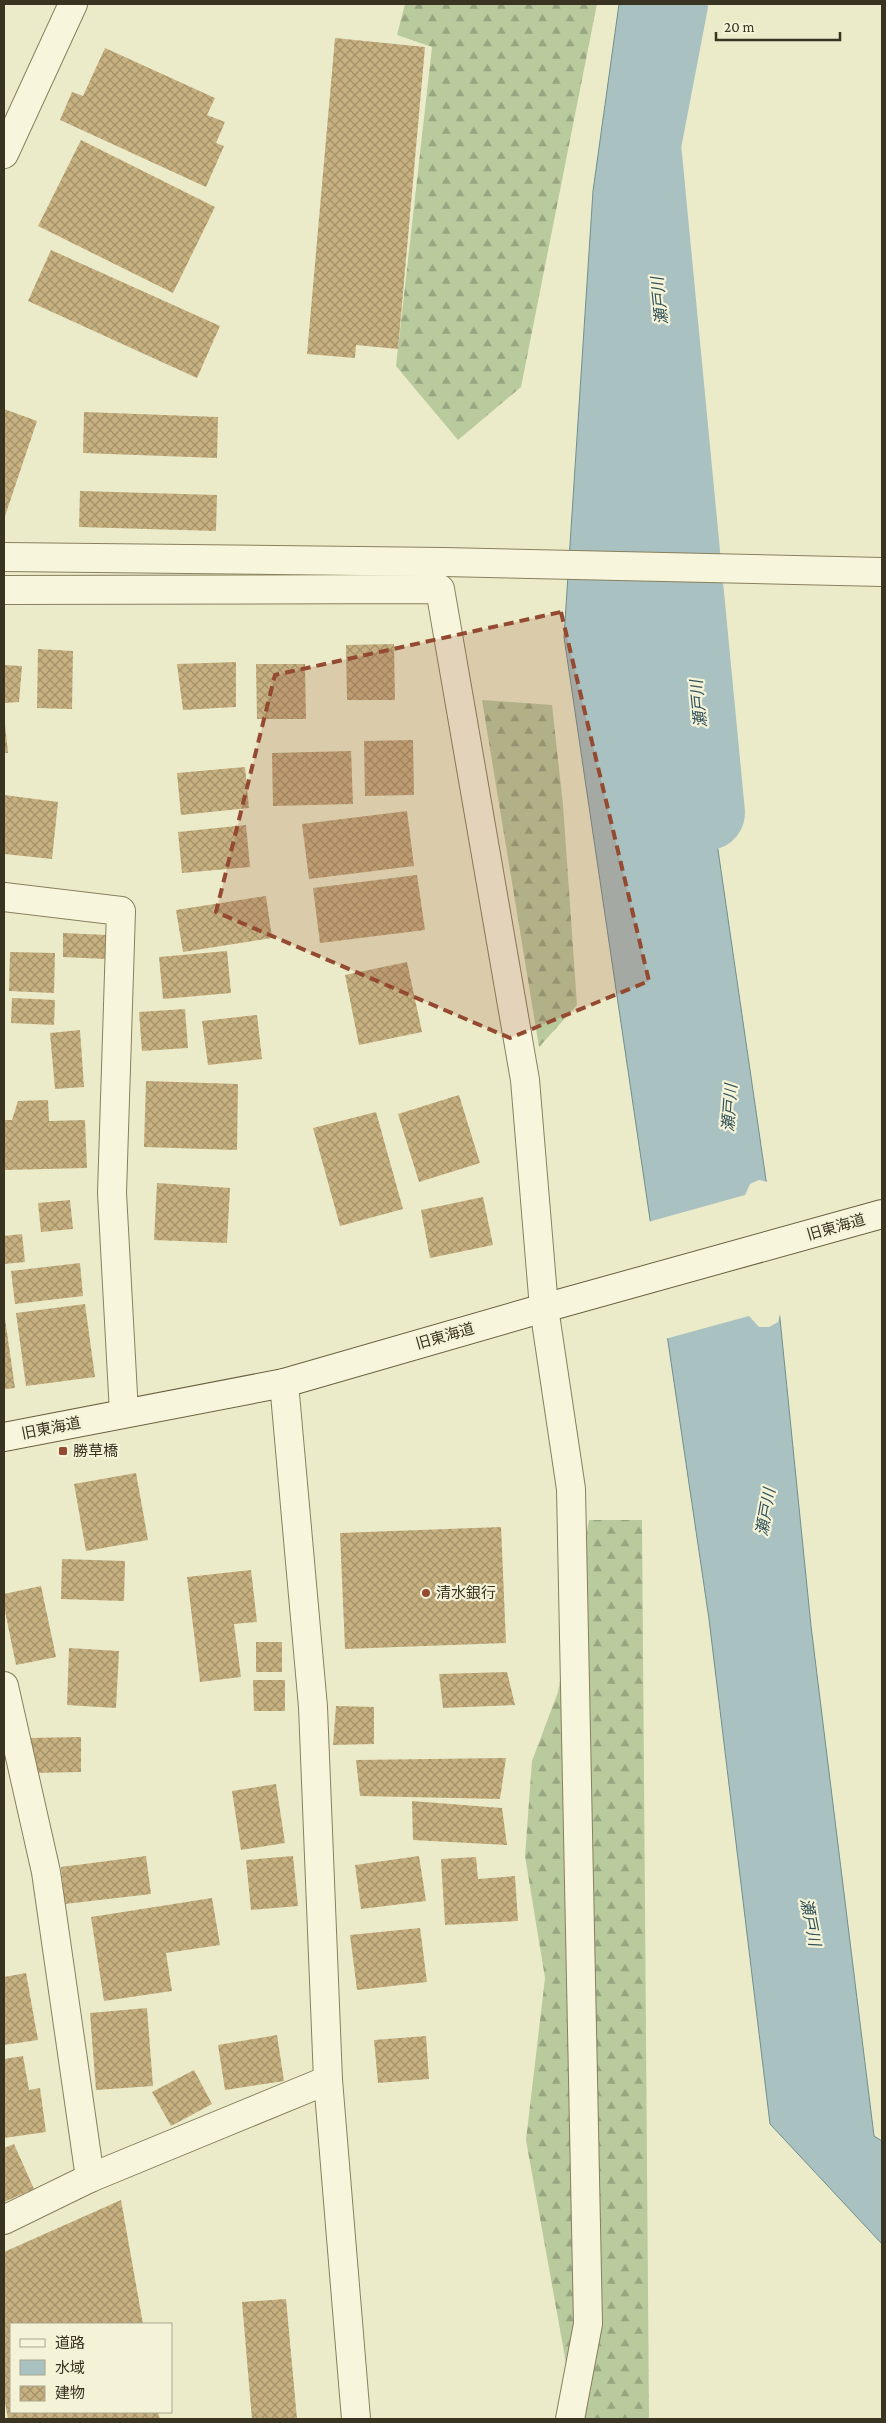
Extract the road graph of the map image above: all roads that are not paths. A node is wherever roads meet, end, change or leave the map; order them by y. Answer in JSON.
{"nodes":[{"id":1,"x":72,"y":4,"type":"edge"},
{"id":2,"x":4,"y":154,"type":"edge"},
{"id":3,"x":4,"y":557,"type":"edge"},
{"id":4,"x":882,"y":572,"type":"edge"},
{"id":5,"x":4,"y":590,"type":"edge"},
{"id":6,"x":4,"y":897,"type":"edge"},
{"id":7,"x":882,"y":1214,"type":"edge"},
{"id":8,"x":544,"y":1308,"type":"junction"},
{"id":9,"x":284,"y":1383,"type":"junction"},
{"id":10,"x":124,"y":1414,"type":"junction"},
{"id":11,"x":4,"y":1437,"type":"edge"},
{"id":12,"x":4,"y":1686,"type":"edge"},
{"id":13,"x":328,"y":2080,"type":"junction"},
{"id":14,"x":90,"y":2178,"type":"junction"},
{"id":15,"x":4,"y":2220,"type":"edge"},
{"id":16,"x":356,"y":2419,"type":"edge"},
{"id":17,"x":570,"y":2419,"type":"edge"}],
"edges":[{"from":1,"to":2,"type":"street"},
{"from":3,"to":4,"type":"street"},
{"from":5,"to":8,"type":"street"},
{"from":6,"to":10,"type":"street"},
{"from":7,"to":8,"type":"street","name":"旧東海道"},
{"from":8,"to":9,"type":"street","name":"旧東海道"},
{"from":8,"to":17,"type":"street"},
{"from":9,"to":10,"type":"street","name":"旧東海道"},
{"from":9,"to":13,"type":"street"},
{"from":10,"to":11,"type":"street","name":"旧東海道"},
{"from":12,"to":14,"type":"street"},
{"from":13,"to":14,"type":"street"},
{"from":13,"to":16,"type":"street"},
{"from":14,"to":15,"type":"street"}]}
